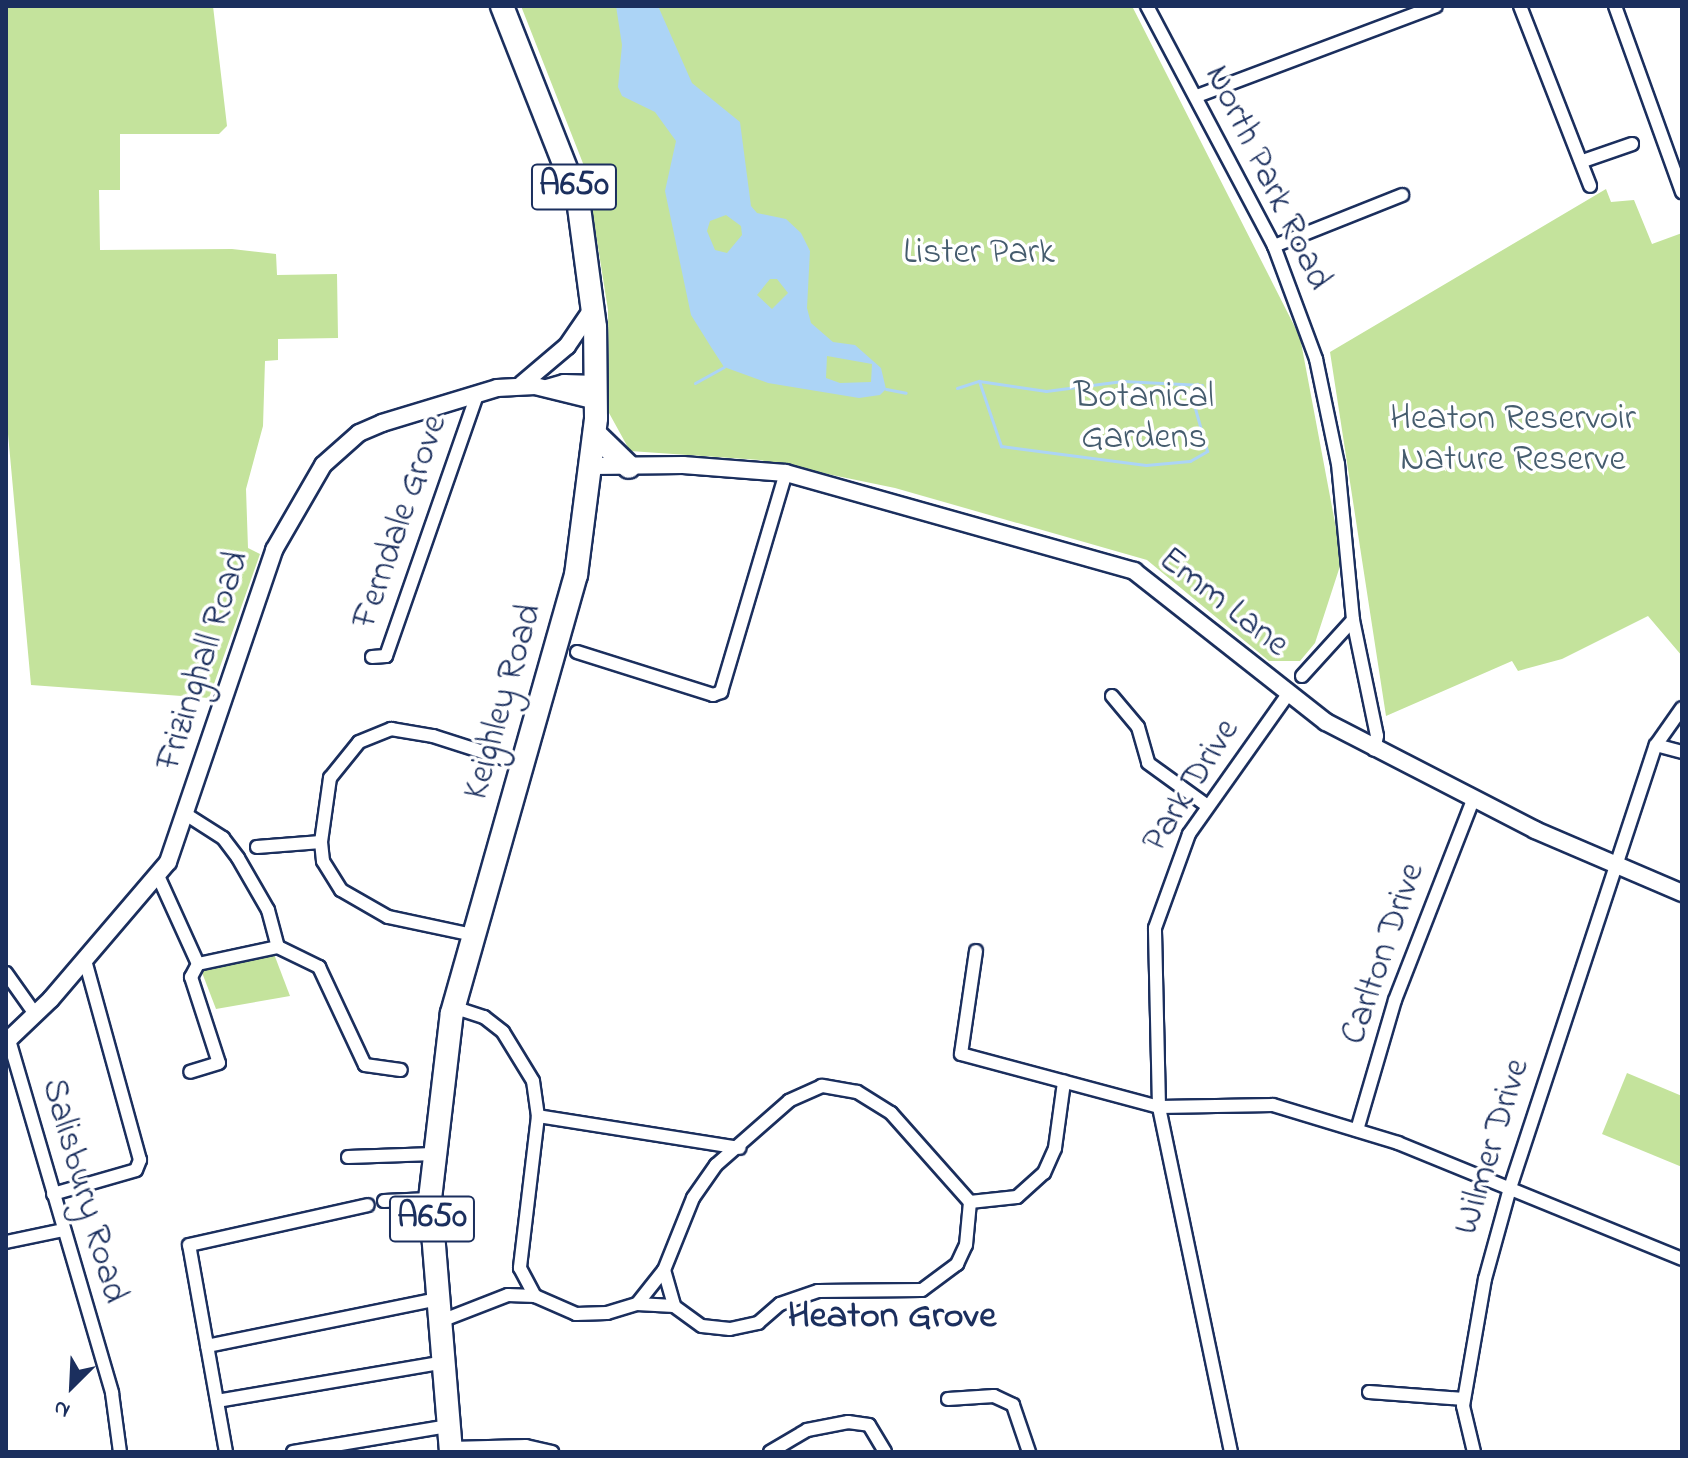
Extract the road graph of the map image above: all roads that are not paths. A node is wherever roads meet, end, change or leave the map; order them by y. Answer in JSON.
{"nodes":[{"id":1,"x":502,"y":6,"type":"edge"},
{"id":2,"x":1147,"y":6,"type":"edge"},
{"id":3,"x":1436,"y":6,"type":"edge"},
{"id":4,"x":1520,"y":6,"type":"edge"},
{"id":5,"x":1615,"y":6,"type":"edge"},
{"id":6,"x":1197,"y":96,"type":"junction"},
{"id":7,"x":1632,"y":144,"type":"dead end"},
{"id":8,"x":1583,"y":161,"type":"junction"},
{"id":9,"x":1590,"y":186,"type":"dead end"},
{"id":10,"x":1682,"y":192,"type":"edge"},
{"id":11,"x":1402,"y":195,"type":"dead end"},
{"id":12,"x":1274,"y":246,"type":"junction"},
{"id":13,"x":593,"y":308,"type":"junction"},
{"id":14,"x":522,"y":384,"type":"junction"},
{"id":15,"x":596,"y":393,"type":"junction"},
{"id":16,"x":477,"y":394,"type":"junction"},
{"id":17,"x":595,"y":434,"type":"junction"},
{"id":18,"x":592,"y":466,"type":"junction"},
{"id":19,"x":629,"y":467,"type":"junction"},
{"id":20,"x":786,"y":473,"type":"junction"},
{"id":21,"x":1353,"y":620,"type":"junction"},
{"id":22,"x":577,"y":652,"type":"dead end"},
{"id":23,"x":372,"y":657,"type":"dead end"},
{"id":24,"x":1302,"y":676,"type":"dead end"},
{"id":25,"x":1288,"y":694,"type":"junction"},
{"id":26,"x":1112,"y":696,"type":"dead end"},
{"id":27,"x":1682,"y":708,"type":"edge"},
{"id":28,"x":1656,"y":745,"type":"junction"},
{"id":29,"x":1374,"y":750,"type":"junction"},
{"id":30,"x":1682,"y":752,"type":"edge"},
{"id":31,"x":520,"y":764,"type":"junction"},
{"id":32,"x":1473,"y":800,"type":"junction"},
{"id":33,"x":1206,"y":805,"type":"junction"},
{"id":34,"x":187,"y":815,"type":"junction"},
{"id":35,"x":321,"y":842,"type":"junction"},
{"id":36,"x":257,"y":847,"type":"dead end"},
{"id":37,"x":1615,"y":866,"type":"junction"},
{"id":38,"x":159,"y":878,"type":"junction"},
{"id":39,"x":1682,"y":893,"type":"edge"},
{"id":40,"x":473,"y":935,"type":"junction"},
{"id":41,"x":278,"y":947,"type":"junction"},
{"id":42,"x":976,"y":951,"type":"dead end"},
{"id":43,"x":85,"y":960,"type":"junction"},
{"id":44,"x":198,"y":964,"type":"junction"},
{"id":45,"x":6,"y":973,"type":"edge"},
{"id":46,"x":453,"y":1007,"type":"junction"},
{"id":47,"x":35,"y":1014,"type":"junction"},
{"id":48,"x":7,"y":1041,"type":"edge"},
{"id":49,"x":401,"y":1070,"type":"dead end"},
{"id":50,"x":190,"y":1072,"type":"dead end"},
{"id":51,"x":1064,"y":1082,"type":"junction"},
{"id":52,"x":1159,"y":1107,"type":"junction"},
{"id":53,"x":538,"y":1116,"type":"junction"},
{"id":54,"x":1357,"y":1130,"type":"junction"},
{"id":55,"x":739,"y":1148,"type":"junction"},
{"id":56,"x":434,"y":1154,"type":"junction"},
{"id":57,"x":348,"y":1157,"type":"dead end"},
{"id":58,"x":1510,"y":1188,"type":"junction"},
{"id":59,"x":53,"y":1194,"type":"junction"},
{"id":60,"x":430,"y":1199,"type":"junction"},
{"id":61,"x":384,"y":1201,"type":"dead end"},
{"id":62,"x":970,"y":1202,"type":"junction"},
{"id":63,"x":368,"y":1205,"type":"dead end"},
{"id":64,"x":63,"y":1230,"type":"junction"},
{"id":65,"x":6,"y":1242,"type":"edge"},
{"id":66,"x":1682,"y":1259,"type":"edge"},
{"id":67,"x":520,"y":1268,"type":"junction"},
{"id":68,"x":664,"y":1270,"type":"junction"},
{"id":69,"x":508,"y":1295,"type":"junction"},
{"id":70,"x":535,"y":1296,"type":"junction"},
{"id":71,"x":637,"y":1304,"type":"junction"},
{"id":72,"x":674,"y":1306,"type":"junction"},
{"id":73,"x":440,"y":1310,"type":"junction"},
{"id":74,"x":207,"y":1346,"type":"junction"},
{"id":75,"x":444,"y":1362,"type":"junction"},
{"id":76,"x":1369,"y":1392,"type":"dead end"},
{"id":77,"x":948,"y":1399,"type":"dead end"},
{"id":78,"x":1464,"y":1399,"type":"junction"},
{"id":79,"x":217,"y":1401,"type":"junction"},
{"id":80,"x":449,"y":1426,"type":"junction"},
{"id":81,"x":451,"y":1450,"type":"edge"},
{"id":82,"x":120,"y":1452,"type":"edge"},
{"id":83,"x":226,"y":1452,"type":"edge"},
{"id":84,"x":293,"y":1452,"type":"edge"},
{"id":85,"x":552,"y":1452,"type":"edge"},
{"id":86,"x":770,"y":1452,"type":"edge"},
{"id":87,"x":885,"y":1452,"type":"edge"},
{"id":88,"x":1029,"y":1452,"type":"edge"},
{"id":89,"x":1231,"y":1452,"type":"edge"},
{"id":90,"x":1474,"y":1452,"type":"edge"}],
"edges":[{"from":1,"to":13,"type":"highway","name":"Keighley Road","number":"A650"},
{"from":2,"to":6,"type":"street","name":"North Park Road"},
{"from":3,"to":6,"type":"street"},
{"from":4,"to":8,"type":"street"},
{"from":5,"to":10,"type":"street"},
{"from":6,"to":12,"type":"street","name":"North Park Road"},
{"from":7,"to":8,"type":"street"},
{"from":8,"to":9,"type":"street"},
{"from":11,"to":12,"type":"street"},
{"from":12,"to":21,"type":"street","name":"North Park Road"},
{"from":13,"to":14,"type":"street","name":"Frizinghall Road"},
{"from":13,"to":15,"type":"highway","name":"Keighley Road","number":"A650"},
{"from":14,"to":15,"type":"street","name":"Frizinghall Road"},
{"from":14,"to":16,"type":"street","name":"Frizinghall Road"},
{"from":15,"to":17,"type":"highway","name":"Keighley Road","number":"A650"},
{"from":16,"to":23,"type":"street","name":"Ferndale Grove"},
{"from":16,"to":34,"type":"street","name":"Frizinghall Road"},
{"from":17,"to":18,"type":"highway","name":"Keighley Road","number":"A650"},
{"from":17,"to":19,"type":"highway"},
{"from":18,"to":19,"type":"street","name":"Emm Lane"},
{"from":18,"to":31,"type":"highway","name":"Keighley Road","number":"A650"},
{"from":19,"to":20,"type":"street","name":"Emm Lane"},
{"from":20,"to":22,"type":"street"},
{"from":20,"to":25,"type":"street","name":"Emm Lane"},
{"from":21,"to":24,"type":"street"},
{"from":21,"to":29,"type":"street"},
{"from":25,"to":29,"type":"street","name":"Emm Lane"},
{"from":25,"to":33,"type":"street","name":"Park Drive"},
{"from":26,"to":33,"type":"street"},
{"from":27,"to":28,"type":"street","name":"Wilmer Drive"},
{"from":28,"to":30,"type":"street"},
{"from":28,"to":37,"type":"street","name":"Wilmer Drive"},
{"from":29,"to":32,"type":"street","name":"Emm Lane"},
{"from":31,"to":35,"type":"street"},
{"from":31,"to":40,"type":"highway","name":"Keighley Road","number":"A650"},
{"from":32,"to":37,"type":"street","name":"Emm Lane"},
{"from":32,"to":54,"type":"street","name":"Carlton Drive"},
{"from":33,"to":52,"type":"street","name":"Park Drive"},
{"from":34,"to":38,"type":"street","name":"Frizinghall Road"},
{"from":34,"to":41,"type":"street"},
{"from":35,"to":36,"type":"street"},
{"from":35,"to":40,"type":"street"},
{"from":37,"to":39,"type":"street","name":"Emm Lane"},
{"from":37,"to":58,"type":"street","name":"Wilmer Drive"},
{"from":38,"to":43,"type":"street","name":"Frizinghall Road"},
{"from":38,"to":44,"type":"street"},
{"from":40,"to":46,"type":"highway","name":"Keighley Road","number":"A650"},
{"from":41,"to":44,"type":"street"},
{"from":41,"to":49,"type":"street"},
{"from":42,"to":51,"type":"street"},
{"from":43,"to":47,"type":"street","name":"Frizinghall Road"},
{"from":43,"to":59,"type":"street"},
{"from":44,"to":50,"type":"street"},
{"from":45,"to":47,"type":"street"},
{"from":46,"to":53,"type":"street"},
{"from":46,"to":56,"type":"highway","name":"Keighley Road","number":"A650"},
{"from":47,"to":48,"type":"street","name":"Frizinghall Road"},
{"from":48,"to":59,"type":"street","name":"Salisbury Road"},
{"from":51,"to":52,"type":"street"},
{"from":51,"to":62,"type":"street"},
{"from":52,"to":54,"type":"street"},
{"from":52,"to":89,"type":"street","name":"Park Drive"},
{"from":53,"to":55,"type":"street"},
{"from":53,"to":67,"type":"street"},
{"from":54,"to":58,"type":"street"},
{"from":55,"to":62,"type":"street"},
{"from":55,"to":68,"type":"street"},
{"from":56,"to":57,"type":"street"},
{"from":56,"to":60,"type":"highway","name":"Keighley Road","number":"A650"},
{"from":58,"to":66,"type":"street"},
{"from":58,"to":78,"type":"street","name":"Wilmer Drive"},
{"from":59,"to":64,"type":"street","name":"Salisbury Road"},
{"from":60,"to":61,"type":"street"},
{"from":60,"to":73,"type":"highway","name":"Keighley Road","number":"A650"},
{"from":62,"to":72,"type":"street"},
{"from":63,"to":74,"type":"street"},
{"from":64,"to":65,"type":"street"},
{"from":64,"to":82,"type":"street","name":"Salisbury Road"},
{"from":67,"to":69,"type":"street"},
{"from":67,"to":70,"type":"street"},
{"from":68,"to":71,"type":"street"},
{"from":68,"to":72,"type":"street"},
{"from":69,"to":70,"type":"street"},
{"from":69,"to":73,"type":"street"},
{"from":70,"to":71,"type":"street"},
{"from":71,"to":72,"type":"street"},
{"from":73,"to":74,"type":"street"},
{"from":73,"to":75,"type":"highway","name":"Keighley Road","number":"A650"},
{"from":74,"to":79,"type":"street"},
{"from":75,"to":79,"type":"street"},
{"from":75,"to":80,"type":"highway","name":"Keighley Road","number":"A650"},
{"from":76,"to":78,"type":"street"},
{"from":77,"to":88,"type":"street"},
{"from":78,"to":90,"type":"street","name":"Wilmer Drive"},
{"from":79,"to":83,"type":"street"},
{"from":80,"to":81,"type":"highway","number":"A650"},
{"from":80,"to":84,"type":"street"},
{"from":81,"to":85,"type":"street"},
{"from":86,"to":87,"type":"street"}]}
